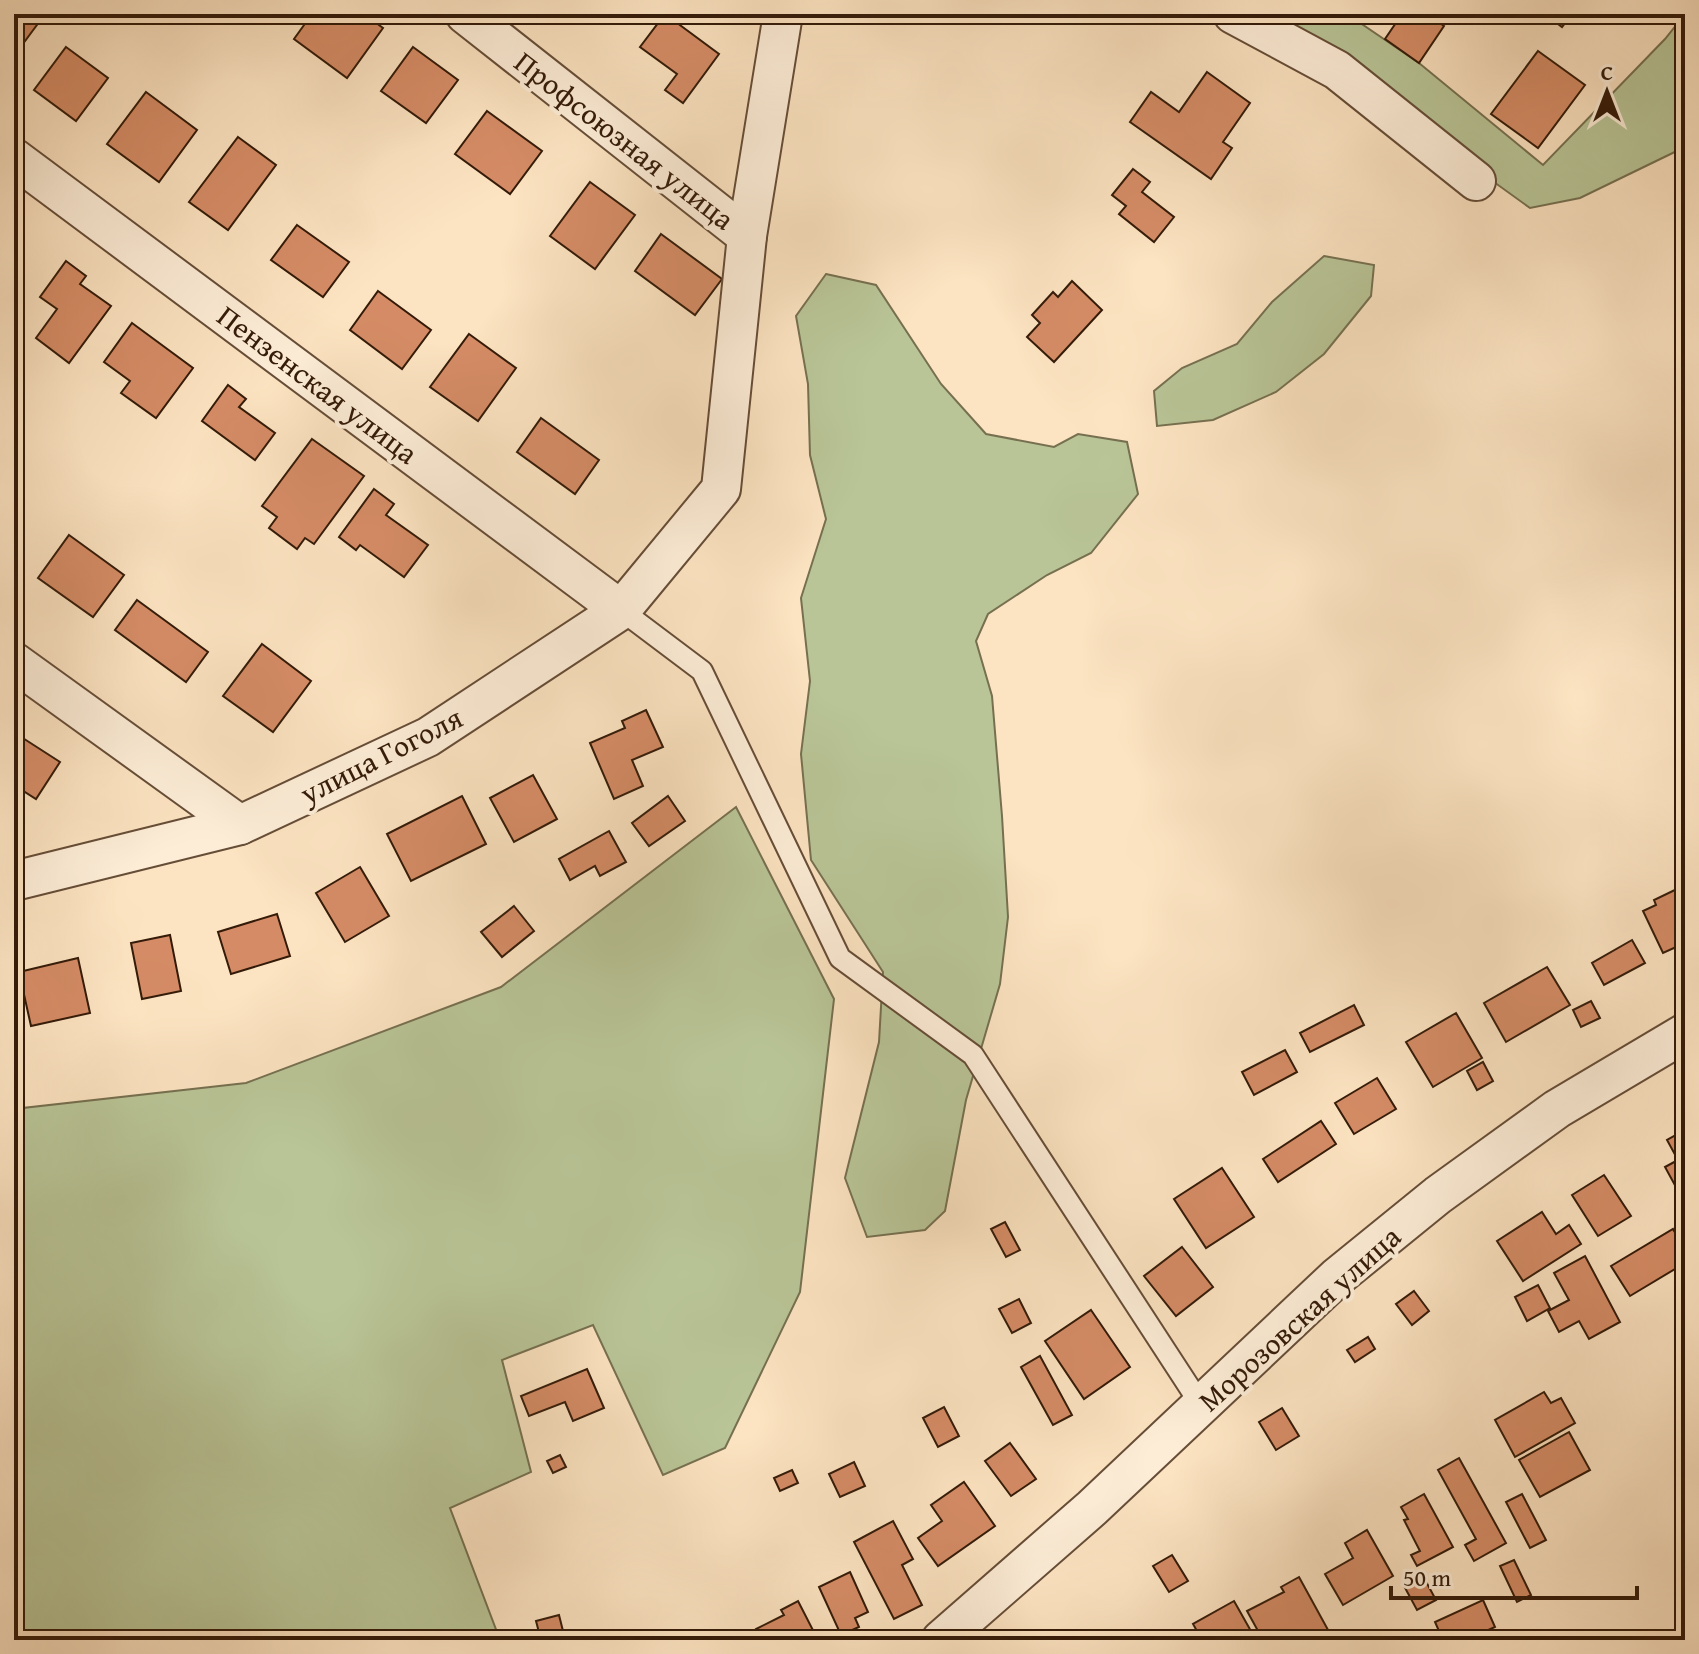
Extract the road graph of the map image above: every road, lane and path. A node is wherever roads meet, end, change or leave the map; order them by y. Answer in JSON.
{"nodes":[{"id":1,"x":465,"y":14,"type":"edge"},
{"id":2,"x":783,"y":14,"type":"edge"},
{"id":3,"x":1233,"y":14,"type":"edge"},
{"id":4,"x":14,"y":158,"type":"edge"},
{"id":5,"x":1476,"y":181,"type":"dead end"},
{"id":6,"x":747,"y":236,"type":"junction"},
{"id":7,"x":621,"y":610,"type":"junction"},
{"id":8,"x":14,"y":662,"type":"edge"},
{"id":9,"x":240,"y":825,"type":"junction"},
{"id":10,"x":14,"y":881,"type":"edge"},
{"id":11,"x":1685,"y":1033,"type":"edge"},
{"id":12,"x":1201,"y":1405,"type":"junction"},
{"id":13,"x":941,"y":1640,"type":"edge"}],
"edges":[{"from":1,"to":6,"type":"street","name":"Профсоюзная улица"},
{"from":2,"to":6,"type":"street"},
{"from":3,"to":5,"type":"street"},
{"from":4,"to":7,"type":"street","name":"Пензенская улица"},
{"from":6,"to":7,"type":"street","name":"улица Гоголя"},
{"from":7,"to":9,"type":"street","name":"улица Гоголя"},
{"from":7,"to":12,"type":"lane"},
{"from":8,"to":9,"type":"street"},
{"from":9,"to":10,"type":"street","name":"улица Гоголя"},
{"from":11,"to":12,"type":"street","name":"Морозовская улица"},
{"from":12,"to":13,"type":"street","name":"Морозовская улица"}]}
